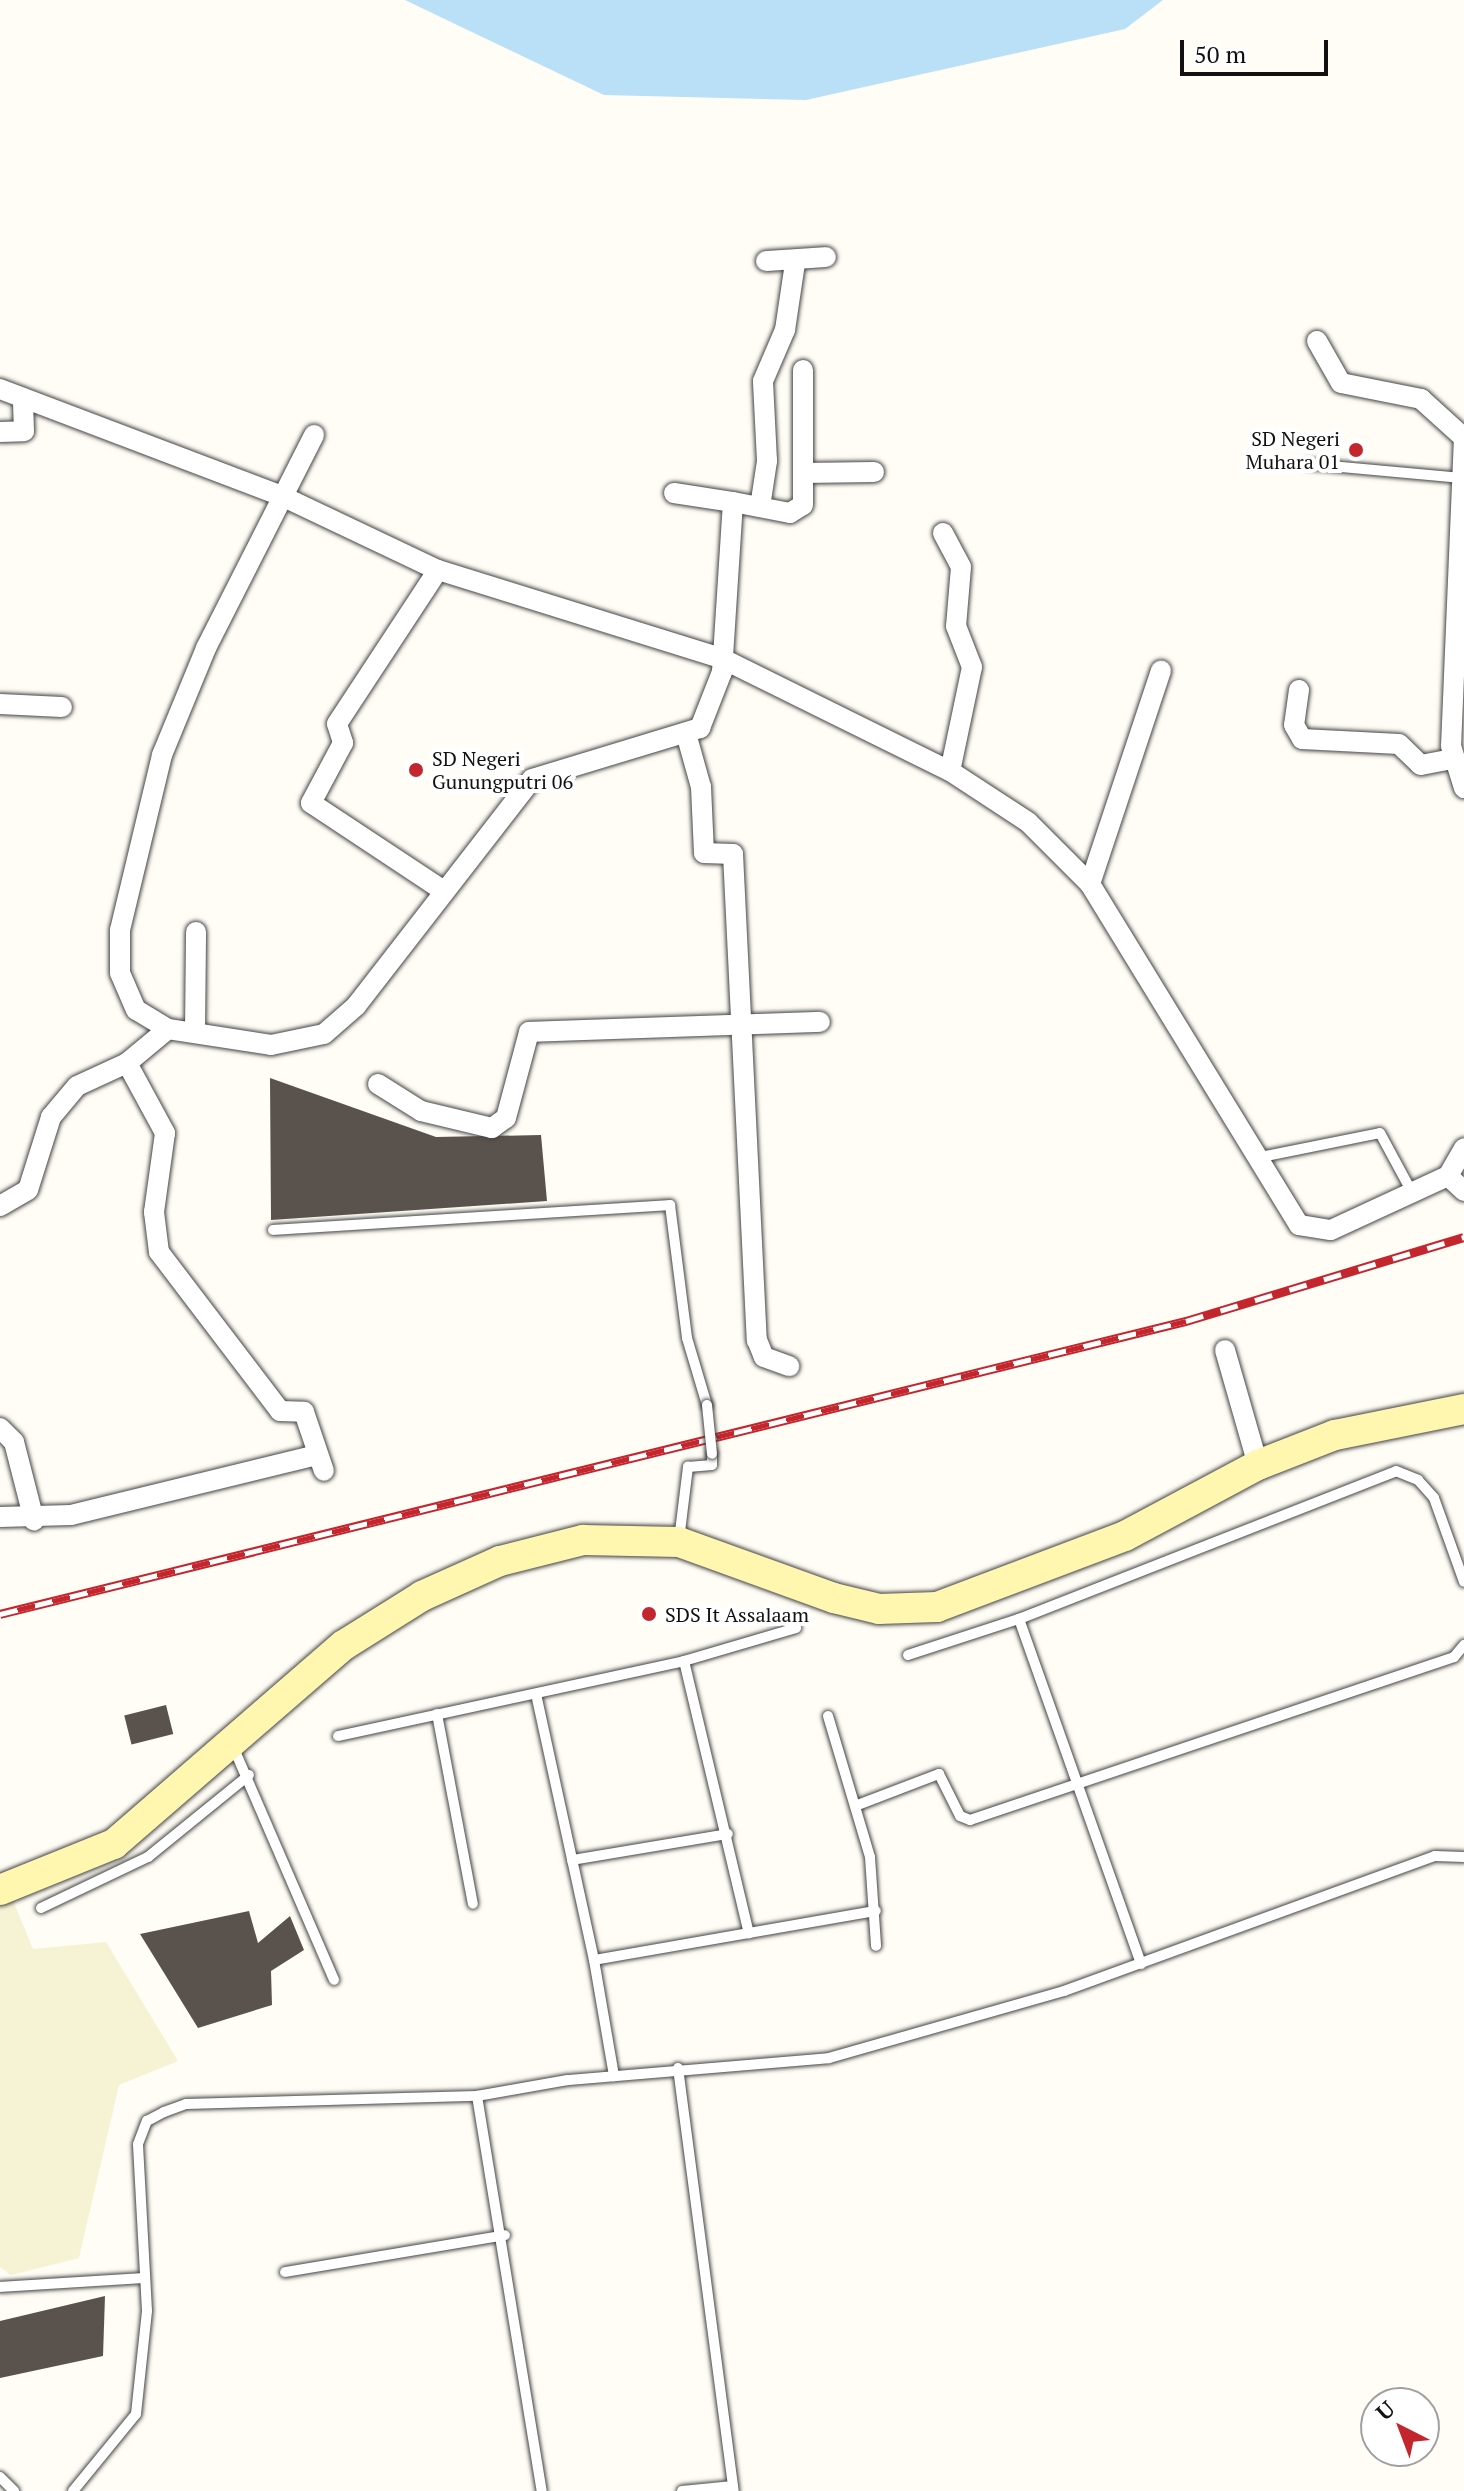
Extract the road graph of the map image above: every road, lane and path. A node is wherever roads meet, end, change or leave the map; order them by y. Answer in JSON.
{"nodes":[{"id":1,"x":826,"y":257,"type":"dead end"},
{"id":2,"x":766,"y":261,"type":"dead end"},
{"id":3,"x":795,"y":263,"type":"junction"},
{"id":4,"x":1317,"y":341,"type":"dead end"},
{"id":5,"x":803,"y":370,"type":"dead end"},
{"id":6,"x":0,"y":389,"type":"edge"},
{"id":7,"x":23,"y":398,"type":"junction"},
{"id":8,"x":0,"y":432,"type":"edge"},
{"id":9,"x":314,"y":435,"type":"dead end"},
{"id":10,"x":1464,"y":437,"type":"edge"},
{"id":11,"x":1308,"y":464,"type":"dead end"},
{"id":12,"x":874,"y":472,"type":"dead end"},
{"id":13,"x":804,"y":473,"type":"junction"},
{"id":14,"x":1462,"y":478,"type":"junction"},
{"id":15,"x":674,"y":493,"type":"dead end"},
{"id":16,"x":284,"y":497,"type":"junction"},
{"id":17,"x":733,"y":502,"type":"junction"},
{"id":18,"x":760,"y":507,"type":"junction"},
{"id":19,"x":943,"y":533,"type":"dead end"},
{"id":20,"x":438,"y":570,"type":"junction"},
{"id":21,"x":723,"y":659,"type":"junction"},
{"id":22,"x":1161,"y":670,"type":"dead end"},
{"id":23,"x":1299,"y":690,"type":"dead end"},
{"id":24,"x":0,"y":704,"type":"edge"},
{"id":25,"x":62,"y":707,"type":"dead end"},
{"id":26,"x":687,"y":737,"type":"junction"},
{"id":27,"x":1453,"y":759,"type":"junction"},
{"id":28,"x":950,"y":771,"type":"junction"},
{"id":29,"x":1464,"y":788,"type":"edge"},
{"id":30,"x":1090,"y":884,"type":"junction"},
{"id":31,"x":441,"y":889,"type":"junction"},
{"id":32,"x":196,"y":932,"type":"dead end"},
{"id":33,"x":820,"y":1022,"type":"dead end"},
{"id":34,"x":168,"y":1029,"type":"junction"},
{"id":35,"x":742,"y":1029,"type":"junction"},
{"id":36,"x":195,"y":1032,"type":"junction"},
{"id":37,"x":127,"y":1063,"type":"junction"},
{"id":38,"x":378,"y":1084,"type":"dead end"},
{"id":39,"x":1464,"y":1148,"type":"edge"},
{"id":40,"x":1261,"y":1157,"type":"junction"},
{"id":41,"x":1448,"y":1176,"type":"junction"},
{"id":42,"x":1464,"y":1191,"type":"edge"},
{"id":43,"x":1414,"y":1196,"type":"junction"},
{"id":44,"x":0,"y":1206,"type":"edge"},
{"id":45,"x":273,"y":1230,"type":"dead end"},
{"id":46,"x":1225,"y":1350,"type":"dead end"},
{"id":47,"x":789,"y":1366,"type":"dead end"},
{"id":48,"x":1464,"y":1409,"type":"edge"},
{"id":49,"x":0,"y":1428,"type":"edge"},
{"id":50,"x":1258,"y":1465,"type":"junction"},
{"id":51,"x":0,"y":1517,"type":"edge"},
{"id":52,"x":34,"y":1520,"type":"junction"},
{"id":53,"x":679,"y":1542,"type":"junction"},
{"id":54,"x":1464,"y":1582,"type":"edge"},
{"id":55,"x":1019,"y":1619,"type":"junction"},
{"id":56,"x":796,"y":1628,"type":"dead end"},
{"id":57,"x":1464,"y":1645,"type":"edge"},
{"id":58,"x":908,"y":1655,"type":"dead end"},
{"id":59,"x":684,"y":1661,"type":"junction"},
{"id":60,"x":536,"y":1694,"type":"junction"},
{"id":61,"x":437,"y":1714,"type":"junction"},
{"id":62,"x":828,"y":1716,"type":"dead end"},
{"id":63,"x":338,"y":1736,"type":"dead end"},
{"id":64,"x":229,"y":1741,"type":"junction"},
{"id":65,"x":249,"y":1775,"type":"junction"},
{"id":66,"x":1080,"y":1782,"type":"junction"},
{"id":67,"x":855,"y":1806,"type":"junction"},
{"id":68,"x":728,"y":1834,"type":"junction"},
{"id":69,"x":1464,"y":1857,"type":"edge"},
{"id":70,"x":572,"y":1860,"type":"junction"},
{"id":71,"x":25,"y":1894,"type":"edge"},
{"id":72,"x":473,"y":1904,"type":"dead end"},
{"id":73,"x":876,"y":1911,"type":"junction"},
{"id":74,"x":749,"y":1933,"type":"junction"},
{"id":75,"x":876,"y":1946,"type":"dead end"},
{"id":76,"x":594,"y":1960,"type":"junction"},
{"id":77,"x":1141,"y":1964,"type":"junction"},
{"id":78,"x":334,"y":1980,"type":"dead end"},
{"id":79,"x":678,"y":2068,"type":"junction"},
{"id":80,"x":614,"y":2076,"type":"junction"},
{"id":81,"x":477,"y":2096,"type":"junction"},
{"id":82,"x":505,"y":2235,"type":"junction"},
{"id":83,"x":285,"y":2272,"type":"dead end"},
{"id":84,"x":143,"y":2278,"type":"junction"},
{"id":85,"x":0,"y":2287,"type":"edge"},
{"id":86,"x":0,"y":2477,"type":"edge"},
{"id":87,"x":734,"y":2488,"type":"edge"},
{"id":88,"x":14,"y":2491,"type":"edge"},
{"id":89,"x":73,"y":2491,"type":"edge"},
{"id":90,"x":542,"y":2491,"type":"edge"},
{"id":91,"x":682,"y":2491,"type":"edge"}],
"edges":[{"from":1,"to":3,"type":"street"},
{"from":2,"to":3,"type":"street"},
{"from":3,"to":18,"type":"street"},
{"from":4,"to":10,"type":"street"},
{"from":5,"to":13,"type":"street"},
{"from":6,"to":7,"type":"street"},
{"from":7,"to":8,"type":"street"},
{"from":7,"to":16,"type":"street"},
{"from":9,"to":16,"type":"street"},
{"from":10,"to":14,"type":"street"},
{"from":11,"to":14,"type":"lane"},
{"from":12,"to":13,"type":"street"},
{"from":13,"to":18,"type":"street"},
{"from":14,"to":27,"type":"street"},
{"from":15,"to":17,"type":"street"},
{"from":16,"to":20,"type":"street"},
{"from":16,"to":34,"type":"street"},
{"from":17,"to":18,"type":"street"},
{"from":17,"to":21,"type":"street"},
{"from":19,"to":28,"type":"street"},
{"from":20,"to":21,"type":"street"},
{"from":20,"to":31,"type":"street"},
{"from":21,"to":26,"type":"street"},
{"from":21,"to":28,"type":"street"},
{"from":22,"to":30,"type":"street"},
{"from":23,"to":27,"type":"street"},
{"from":24,"to":25,"type":"street"},
{"from":26,"to":31,"type":"street"},
{"from":26,"to":35,"type":"street"},
{"from":27,"to":29,"type":"street"},
{"from":28,"to":30,"type":"street"},
{"from":30,"to":40,"type":"street"},
{"from":31,"to":36,"type":"street"},
{"from":32,"to":36,"type":"street"},
{"from":33,"to":35,"type":"street"},
{"from":34,"to":36,"type":"street"},
{"from":34,"to":37,"type":"street"},
{"from":35,"to":38,"type":"street"},
{"from":35,"to":47,"type":"street"},
{"from":37,"to":44,"type":"street"},
{"from":37,"to":52,"type":"street"},
{"from":39,"to":41,"type":"street"},
{"from":40,"to":43,"type":"lane"},
{"from":40,"to":43,"type":"street"},
{"from":41,"to":42,"type":"street"},
{"from":41,"to":43,"type":"street"},
{"from":45,"to":53,"type":"lane","bridge":true},
{"from":46,"to":50,"type":"street"},
{"from":48,"to":50,"type":"street"},
{"from":49,"to":52,"type":"street"},
{"from":50,"to":53,"type":"street"},
{"from":51,"to":52,"type":"street"},
{"from":53,"to":64,"type":"street"},
{"from":54,"to":55,"type":"lane"},
{"from":55,"to":58,"type":"lane"},
{"from":55,"to":66,"type":"lane"},
{"from":56,"to":59,"type":"lane"},
{"from":57,"to":66,"type":"lane"},
{"from":59,"to":60,"type":"lane"},
{"from":59,"to":68,"type":"lane"},
{"from":60,"to":61,"type":"lane"},
{"from":60,"to":70,"type":"lane"},
{"from":61,"to":63,"type":"lane"},
{"from":61,"to":72,"type":"lane"},
{"from":62,"to":67,"type":"lane"},
{"from":64,"to":65,"type":"lane"},
{"from":64,"to":71,"type":"street"},
{"from":65,"to":71,"type":"lane"},
{"from":65,"to":78,"type":"lane"},
{"from":66,"to":67,"type":"lane"},
{"from":66,"to":77,"type":"lane"},
{"from":67,"to":73,"type":"lane"},
{"from":68,"to":70,"type":"lane"},
{"from":68,"to":74,"type":"lane"},
{"from":69,"to":77,"type":"lane"},
{"from":70,"to":76,"type":"lane"},
{"from":73,"to":74,"type":"lane"},
{"from":73,"to":75,"type":"lane"},
{"from":74,"to":76,"type":"lane"},
{"from":76,"to":80,"type":"lane"},
{"from":77,"to":79,"type":"lane"},
{"from":79,"to":80,"type":"lane"},
{"from":79,"to":87,"type":"lane"},
{"from":80,"to":81,"type":"lane"},
{"from":81,"to":82,"type":"lane"},
{"from":81,"to":84,"type":"lane"},
{"from":82,"to":83,"type":"lane"},
{"from":82,"to":90,"type":"lane"},
{"from":84,"to":85,"type":"lane"},
{"from":84,"to":89,"type":"lane"},
{"from":86,"to":88,"type":"lane"},
{"from":87,"to":91,"type":"lane"}]}
